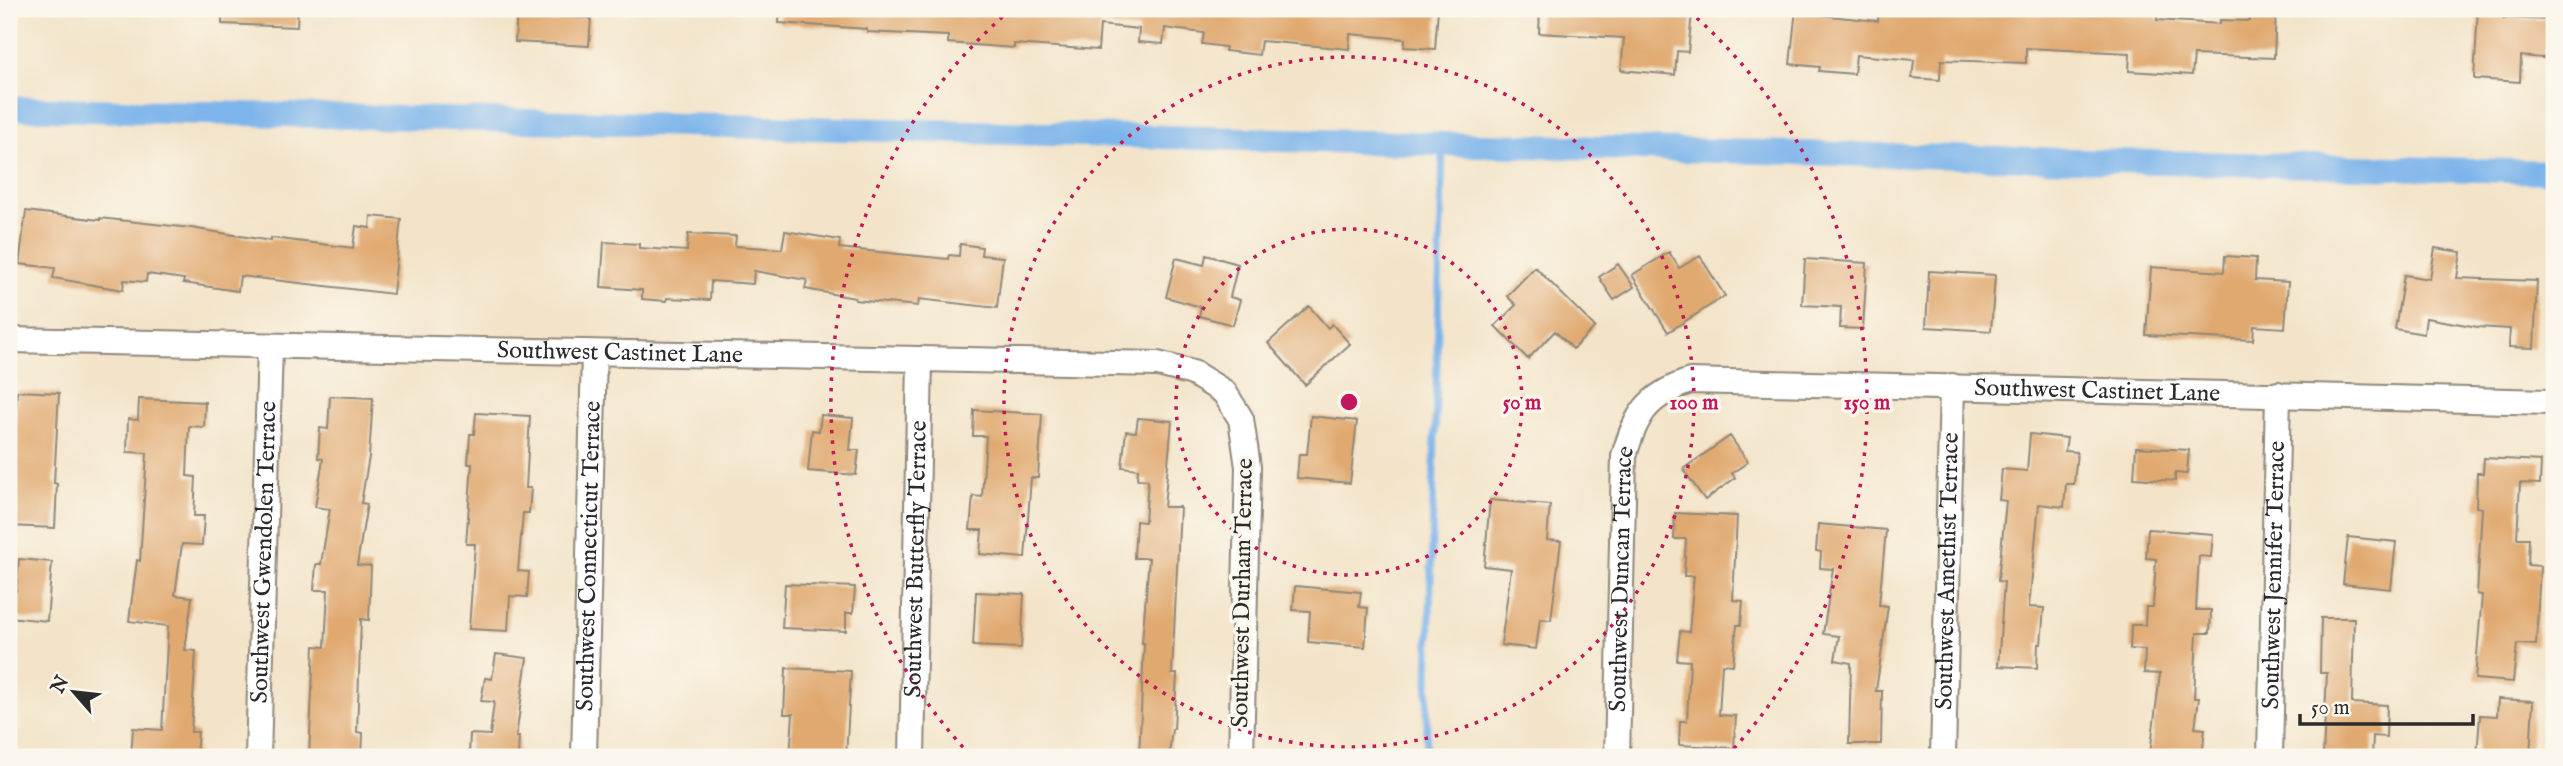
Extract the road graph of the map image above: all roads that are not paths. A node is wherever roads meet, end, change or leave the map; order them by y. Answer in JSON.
{"nodes":[{"id":1,"x":9,"y":340,"type":"edge"},
{"id":2,"x":270,"y":347,"type":"junction"},
{"id":3,"x":594,"y":353,"type":"junction"},
{"id":4,"x":920,"y":360,"type":"junction"},
{"id":5,"x":1952,"y":386,"type":"junction"},
{"id":6,"x":1224,"y":392,"type":"joint"},
{"id":7,"x":2278,"y":394,"type":"junction"},
{"id":8,"x":2554,"y":402,"type":"edge"},
{"id":9,"x":1647,"y":404,"type":"joint"},
{"id":10,"x":258,"y":757,"type":"edge"},
{"id":11,"x":584,"y":757,"type":"edge"},
{"id":12,"x":912,"y":757,"type":"edge"},
{"id":13,"x":1241,"y":757,"type":"edge"},
{"id":14,"x":1617,"y":757,"type":"edge"},
{"id":15,"x":1942,"y":757,"type":"edge"},
{"id":16,"x":2270,"y":757,"type":"edge"}],
"edges":[{"from":1,"to":2,"type":"street","name":"Southwest Castinet Lane"},
{"from":2,"to":3,"type":"street","name":"Southwest Castinet Lane"},
{"from":2,"to":10,"type":"street","name":"Southwest Gwendolen Terrace"},
{"from":3,"to":4,"type":"street","name":"Southwest Castinet Lane"},
{"from":3,"to":11,"type":"street","name":"Southwest Connecticut Terrace"},
{"from":4,"to":6,"type":"street","name":"Southwest Castinet Lane"},
{"from":4,"to":12,"type":"street","name":"Southwest Butterfly Terrace"},
{"from":5,"to":7,"type":"street","name":"Southwest Castinet Lane"},
{"from":5,"to":9,"type":"street","name":"Southwest Castinet Lane"},
{"from":5,"to":15,"type":"street","name":"Southwest Amethist Terrace"},
{"from":6,"to":13,"type":"street","name":"Southwest Durham Terrace"},
{"from":7,"to":8,"type":"street","name":"Southwest Castinet Lane"},
{"from":7,"to":16,"type":"street","name":"Southwest Jennifer Terrace"},
{"from":9,"to":14,"type":"street","name":"Southwest Duncan Terrace"}]}
